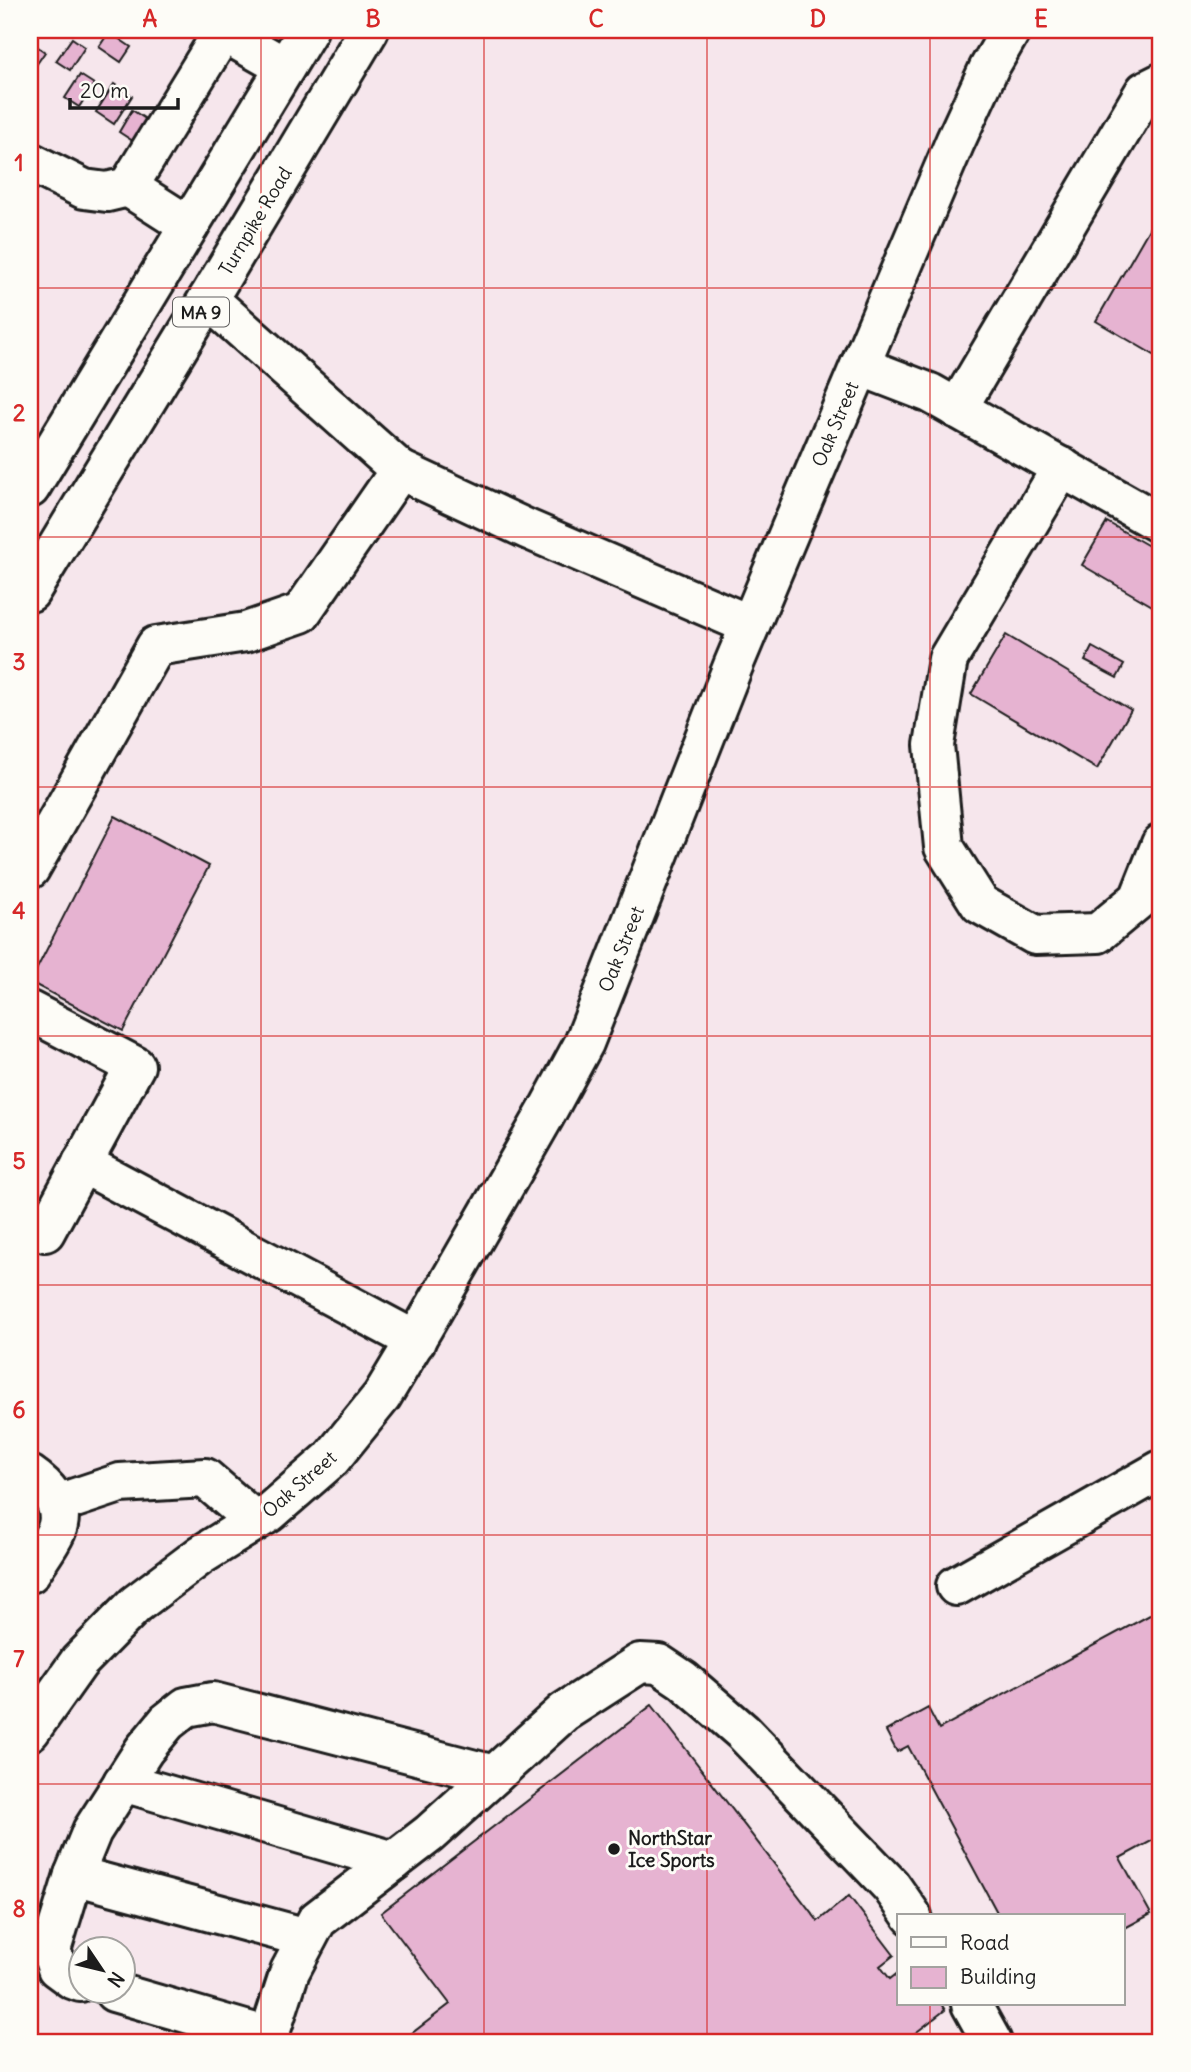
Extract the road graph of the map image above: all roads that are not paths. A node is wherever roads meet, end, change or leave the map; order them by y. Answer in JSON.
{"nodes":[{"id":1,"x":308,"y":30,"type":"edge"},
{"id":2,"x":369,"y":30,"type":"edge"},
{"id":3,"x":1011,"y":30,"type":"edge"},
{"id":4,"x":285,"y":67,"type":"junction"},
{"id":5,"x":1161,"y":83,"type":"edge"},
{"id":6,"x":30,"y":162,"type":"edge"},
{"id":7,"x":128,"y":187,"type":"junction"},
{"id":8,"x":189,"y":226,"type":"junction"},
{"id":9,"x":208,"y":299,"type":"junction"},
{"id":10,"x":860,"y":366,"type":"junction"},
{"id":11,"x":957,"y":409,"type":"junction"},
{"id":12,"x":40,"y":447,"type":"edge"},
{"id":13,"x":1062,"y":467,"type":"junction"},
{"id":14,"x":400,"y":470,"type":"junction"},
{"id":15,"x":30,"y":488,"type":"edge"},
{"id":16,"x":1161,"y":524,"type":"edge"},
{"id":17,"x":30,"y":592,"type":"edge"},
{"id":18,"x":750,"y":625,"type":"junction"},
{"id":19,"x":1161,"y":844,"type":"edge"},
{"id":20,"x":30,"y":869,"type":"edge"},
{"id":21,"x":30,"y":1011,"type":"edge"},
{"id":22,"x":82,"y":1163,"type":"junction"},
{"id":23,"x":30,"y":1223,"type":"edge"},
{"id":24,"x":416,"y":1341,"type":"junction"},
{"id":25,"x":1161,"y":1470,"type":"edge"},
{"id":26,"x":30,"y":1475,"type":"edge"},
{"id":27,"x":44,"y":1511,"type":"edge"},
{"id":28,"x":255,"y":1521,"type":"junction"},
{"id":29,"x":30,"y":1534,"type":"edge"},
{"id":30,"x":30,"y":1573,"type":"edge"},
{"id":31,"x":956,"y":1586,"type":"dead end"},
{"id":32,"x":30,"y":1731,"type":"edge"},
{"id":33,"x":494,"y":1775,"type":"junction"},
{"id":34,"x":123,"y":1782,"type":"junction"},
{"id":35,"x":394,"y":1861,"type":"junction"},
{"id":36,"x":74,"y":1875,"type":"junction"},
{"id":37,"x":911,"y":1914,"type":"edge"},
{"id":38,"x":307,"y":1938,"type":"junction"},
{"id":39,"x":66,"y":1975,"type":"edge"},
{"id":40,"x":136,"y":1999,"type":"edge"},
{"id":41,"x":972,"y":2006,"type":"edge"},
{"id":42,"x":268,"y":2039,"type":"edge"},
{"id":43,"x":992,"y":2042,"type":"edge"}],
"edges":[{"from":1,"to":4,"type":"main road","number":"MA 9"},
{"from":2,"to":9,"type":"main road","name":"Turnpike Road","number":"MA 9"},
{"from":3,"to":10,"type":"main road","name":"Oak Street"},
{"from":4,"to":7,"type":"main road"},
{"from":4,"to":8,"type":"main road","number":"MA 9"},
{"from":5,"to":11,"type":"main road"},
{"from":6,"to":7,"type":"main road"},
{"from":7,"to":8,"type":"main road"},
{"from":8,"to":12,"type":"main road","number":"MA 9"},
{"from":9,"to":14,"type":"main road"},
{"from":9,"to":17,"type":"main road","name":"Turnpike Road","number":"MA 9"},
{"from":10,"to":11,"type":"main road"},
{"from":10,"to":18,"type":"main road","name":"Oak Street"},
{"from":11,"to":13,"type":"main road"},
{"from":12,"to":15,"type":"main road","number":"MA 9"},
{"from":13,"to":16,"type":"main road"},
{"from":13,"to":19,"type":"main road"},
{"from":14,"to":18,"type":"main road"},
{"from":14,"to":20,"type":"main road"},
{"from":18,"to":24,"type":"main road","name":"Oak Street"},
{"from":21,"to":22,"type":"main road"},
{"from":22,"to":23,"type":"main road"},
{"from":22,"to":24,"type":"main road"},
{"from":24,"to":28,"type":"main road","name":"Oak Street"},
{"from":25,"to":31,"type":"main road"},
{"from":26,"to":27,"type":"main road"},
{"from":27,"to":28,"type":"main road"},
{"from":27,"to":29,"type":"main road"},
{"from":27,"to":30,"type":"main road"},
{"from":28,"to":32,"type":"main road","name":"Oak Street"},
{"from":33,"to":34,"type":"main road"},
{"from":33,"to":35,"type":"main road"},
{"from":33,"to":37,"type":"main road"},
{"from":34,"to":35,"type":"main road"},
{"from":34,"to":36,"type":"main road"},
{"from":35,"to":38,"type":"main road"},
{"from":36,"to":38,"type":"main road"},
{"from":36,"to":39,"type":"main road"},
{"from":38,"to":42,"type":"main road"},
{"from":40,"to":42,"type":"main road"},
{"from":41,"to":43,"type":"main road"}]}
